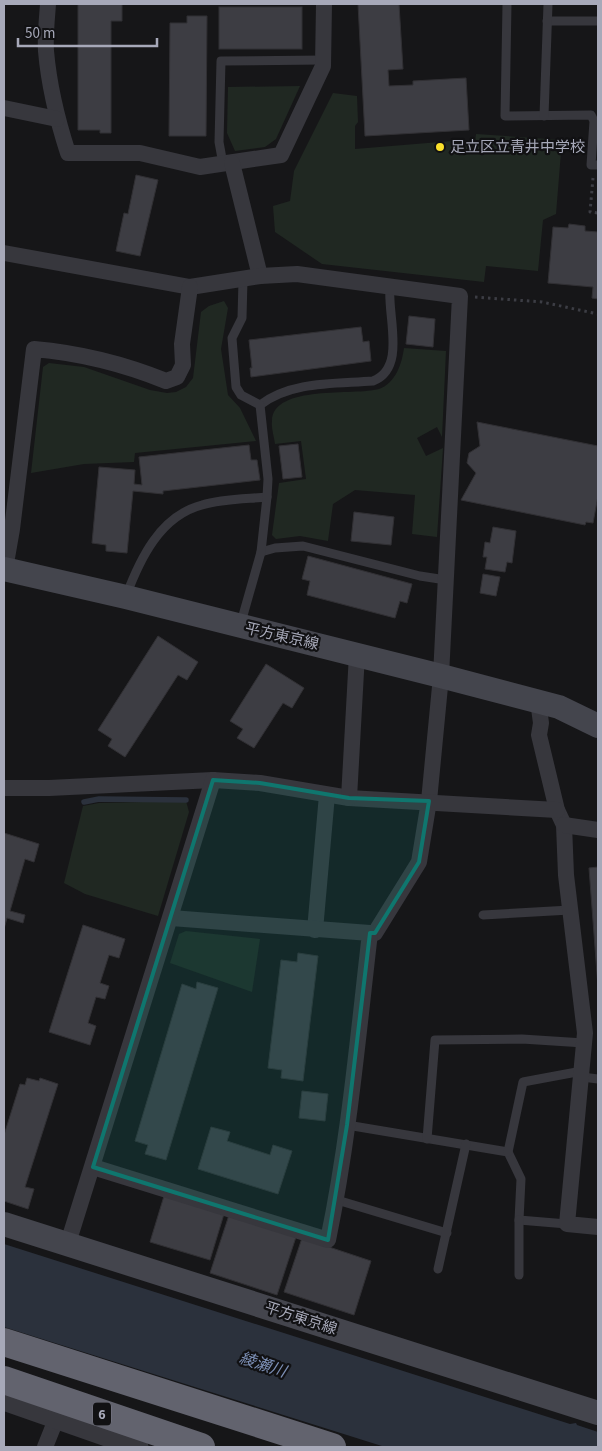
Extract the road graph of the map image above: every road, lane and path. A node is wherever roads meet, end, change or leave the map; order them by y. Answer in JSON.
{"nodes":[{"id":1,"x":48,"y":4,"type":"edge"},
{"id":2,"x":324,"y":4,"type":"edge"},
{"id":3,"x":507,"y":4,"type":"edge"},
{"id":4,"x":548,"y":4,"type":"edge"},
{"id":5,"x":547,"y":21,"type":"junction"},
{"id":6,"x":598,"y":21,"type":"edge"},
{"id":7,"x":323,"y":60,"type":"junction"},
{"id":8,"x":4,"y":108,"type":"edge"},
{"id":9,"x":544,"y":116,"type":"junction"},
{"id":10,"x":57,"y":119,"type":"junction"},
{"id":11,"x":228,"y":164,"type":"junction"},
{"id":12,"x":596,"y":165,"type":"edge"},
{"id":13,"x":598,"y":213,"type":"edge"},
{"id":14,"x":4,"y":253,"type":"edge"},
{"id":15,"x":260,"y":276,"type":"junction"},
{"id":16,"x":243,"y":280,"type":"junction"},
{"id":17,"x":190,"y":287,"type":"junction"},
{"id":18,"x":390,"y":287,"type":"junction"},
{"id":19,"x":460,"y":296,"type":"junction"},
{"id":20,"x":598,"y":314,"type":"edge"},
{"id":21,"x":260,"y":405,"type":"junction"},
{"id":22,"x":267,"y":497,"type":"junction"},
{"id":23,"x":261,"y":552,"type":"junction"},
{"id":24,"x":4,"y":569,"type":"edge"},
{"id":25,"x":446,"y":580,"type":"junction"},
{"id":26,"x":126,"y":597,"type":"junction"},
{"id":27,"x":240,"y":626,"type":"junction"},
{"id":28,"x":357,"y":654,"type":"junction"},
{"id":29,"x":441,"y":676,"type":"junction"},
{"id":30,"x":548,"y":704,"type":"junction"},
{"id":31,"x":598,"y":710,"type":"edge"},
{"id":32,"x":598,"y":726,"type":"edge"},
{"id":33,"x":213,"y":780,"type":"junction"},
{"id":34,"x":4,"y":788,"type":"edge"},
{"id":35,"x":327,"y":795,"type":"junction"},
{"id":36,"x":349,"y":798,"type":"junction"},
{"id":37,"x":429,"y":801,"type":"junction"},
{"id":38,"x":557,"y":810,"type":"junction"},
{"id":39,"x":564,"y":826,"type":"junction"},
{"id":40,"x":598,"y":830,"type":"edge"},
{"id":41,"x":570,"y":910,"type":"junction"},
{"id":42,"x":483,"y":915,"type":"dead end"},
{"id":43,"x":171,"y":918,"type":"junction"},
{"id":44,"x":315,"y":930,"type":"junction"},
{"id":45,"x":370,"y":934,"type":"junction"},
{"id":46,"x":589,"y":1037,"type":"edge"},
{"id":47,"x":582,"y":1074,"type":"junction"},
{"id":48,"x":598,"y":1080,"type":"edge"},
{"id":49,"x":347,"y":1125,"type":"junction"},
{"id":50,"x":427,"y":1139,"type":"junction"},
{"id":51,"x":466,"y":1144,"type":"junction"},
{"id":52,"x":508,"y":1152,"type":"junction"},
{"id":53,"x":93,"y":1167,"type":"junction"},
{"id":54,"x":337,"y":1200,"type":"junction"},
{"id":55,"x":519,"y":1220,"type":"junction"},
{"id":56,"x":4,"y":1224,"type":"edge"},
{"id":57,"x":567,"y":1224,"type":"junction"},
{"id":58,"x":598,"y":1227,"type":"edge"},
{"id":59,"x":447,"y":1232,"type":"junction"},
{"id":60,"x":68,"y":1243,"type":"junction"},
{"id":61,"x":438,"y":1269,"type":"dead end"},
{"id":62,"x":519,"y":1275,"type":"dead end"},
{"id":63,"x":4,"y":1342,"type":"edge"},
{"id":64,"x":4,"y":1357,"type":"edge"},
{"id":65,"x":4,"y":1380,"type":"edge"},
{"id":66,"x":4,"y":1400,"type":"edge"},
{"id":67,"x":598,"y":1413,"type":"edge"},
{"id":68,"x":57,"y":1417,"type":"junction"},
{"id":69,"x":45,"y":1447,"type":"edge"},
{"id":70,"x":138,"y":1447,"type":"edge"},
{"id":71,"x":195,"y":1447,"type":"edge"},
{"id":72,"x":201,"y":1447,"type":"edge"},
{"id":73,"x":271,"y":1447,"type":"edge"},
{"id":74,"x":332,"y":1447,"type":"edge"}],
"edges":[{"from":1,"to":10,"type":"street"},
{"from":2,"to":7,"type":"street"},
{"from":3,"to":9,"type":"lane"},
{"from":4,"to":5,"type":"lane"},
{"from":5,"to":6,"type":"lane"},
{"from":5,"to":9,"type":"lane"},
{"from":7,"to":11,"type":"street"},
{"from":7,"to":11,"type":"lane"},
{"from":8,"to":10,"type":"street"},
{"from":9,"to":12,"type":"lane"},
{"from":10,"to":11,"type":"street"},
{"from":11,"to":15,"type":"street"},
{"from":12,"to":13,"type":"path"},
{"from":14,"to":17,"type":"street"},
{"from":15,"to":16,"type":"street"},
{"from":15,"to":18,"type":"street"},
{"from":16,"to":17,"type":"street"},
{"from":16,"to":21,"type":"lane"},
{"from":17,"to":24,"type":"street"},
{"from":18,"to":19,"type":"street"},
{"from":18,"to":21,"type":"lane"},
{"from":19,"to":20,"type":"path"},
{"from":19,"to":25,"type":"street"},
{"from":21,"to":22,"type":"lane"},
{"from":22,"to":23,"type":"lane"},
{"from":22,"to":26,"type":"lane"},
{"from":23,"to":25,"type":"lane"},
{"from":23,"to":27,"type":"lane"},
{"from":24,"to":26,"type":"main road","name":"平方東京線"},
{"from":25,"to":29,"type":"street"},
{"from":26,"to":27,"type":"main road","name":"平方東京線"},
{"from":27,"to":28,"type":"main road","name":"平方東京線"},
{"from":28,"to":29,"type":"main road","name":"平方東京線"},
{"from":28,"to":36,"type":"street"},
{"from":29,"to":30,"type":"main road","name":"平方東京線"},
{"from":29,"to":37,"type":"street"},
{"from":30,"to":31,"type":"main road","name":"平方東京線"},
{"from":30,"to":32,"type":"main road","name":"平方東京線"},
{"from":30,"to":38,"type":"street"},
{"from":33,"to":34,"type":"street"},
{"from":33,"to":35,"type":"street"},
{"from":33,"to":43,"type":"street"},
{"from":35,"to":36,"type":"street"},
{"from":35,"to":44,"type":"street"},
{"from":36,"to":37,"type":"street"},
{"from":37,"to":38,"type":"street"},
{"from":37,"to":45,"type":"street"},
{"from":38,"to":39,"type":"street"},
{"from":39,"to":40,"type":"street"},
{"from":39,"to":41,"type":"street"},
{"from":41,"to":42,"type":"lane"},
{"from":41,"to":46,"type":"street"},
{"from":43,"to":44,"type":"street"},
{"from":43,"to":53,"type":"street"},
{"from":44,"to":45,"type":"street"},
{"from":45,"to":49,"type":"street"},
{"from":46,"to":47,"type":"street"},
{"from":46,"to":50,"type":"lane"},
{"from":47,"to":48,"type":"lane"},
{"from":47,"to":52,"type":"lane"},
{"from":47,"to":57,"type":"street"},
{"from":49,"to":50,"type":"lane"},
{"from":49,"to":54,"type":"street"},
{"from":50,"to":51,"type":"lane"},
{"from":51,"to":52,"type":"lane"},
{"from":51,"to":59,"type":"lane"},
{"from":52,"to":55,"type":"lane"},
{"from":53,"to":54,"type":"street"},
{"from":53,"to":60,"type":"street"},
{"from":54,"to":59,"type":"lane"},
{"from":55,"to":57,"type":"lane"},
{"from":55,"to":62,"type":"lane"},
{"from":56,"to":60,"type":"main road","name":"平方東京線"},
{"from":57,"to":58,"type":"street"},
{"from":59,"to":61,"type":"lane"},
{"from":60,"to":67,"type":"main road","name":"平方東京線"},
{"from":63,"to":74,"type":"highway"},
{"from":64,"to":73,"type":"highway"},
{"from":65,"to":71,"type":"highway","number":"6"},
{"from":65,"to":72,"type":"highway","number":"6"},
{"from":66,"to":68,"type":"street"},
{"from":68,"to":69,"type":"street"},
{"from":68,"to":70,"type":"street"}]}
